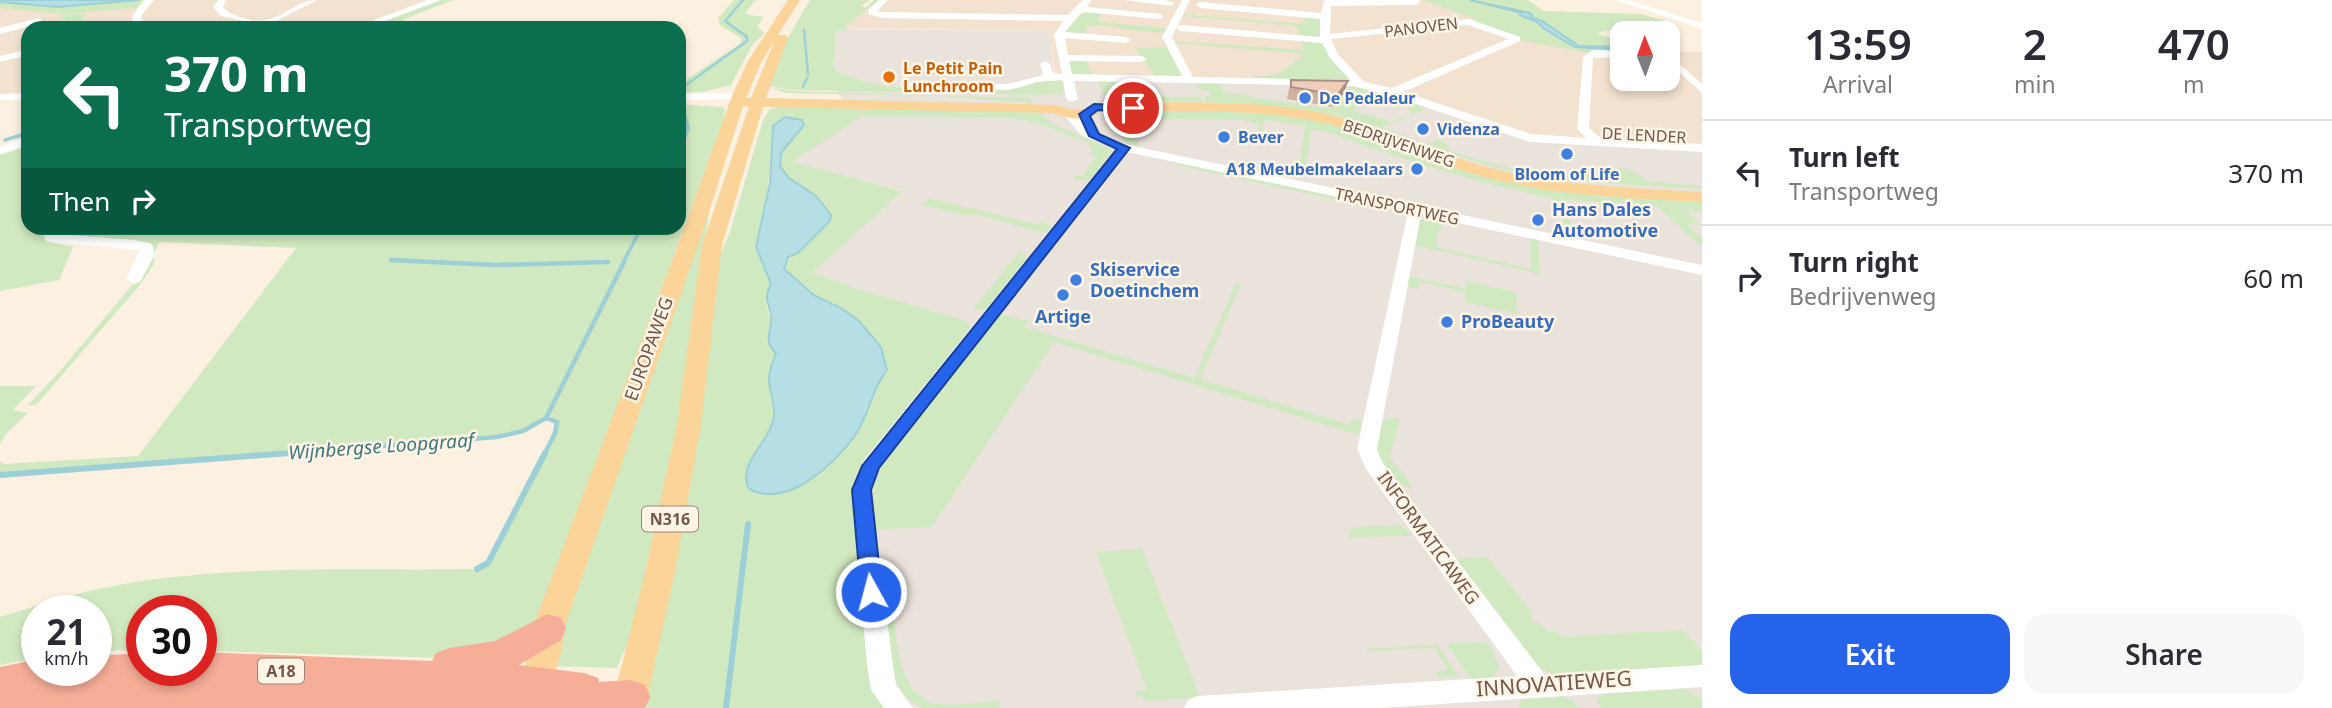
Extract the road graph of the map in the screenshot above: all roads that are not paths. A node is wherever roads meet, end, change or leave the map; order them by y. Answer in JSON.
{"nodes":[{"id":1,"x":150,"y":0,"type":"edge"},
{"id":2,"x":222,"y":0,"type":"edge"},
{"id":3,"x":308,"y":0,"type":"edge"},
{"id":4,"x":314,"y":0,"type":"edge"},
{"id":5,"x":437,"y":0,"type":"edge"},
{"id":6,"x":794,"y":0,"type":"edge"},
{"id":7,"x":806,"y":0,"type":"edge"},
{"id":8,"x":884,"y":0,"type":"edge"},
{"id":9,"x":1088,"y":0,"type":"edge"},
{"id":10,"x":1129,"y":0,"type":"edge"},
{"id":11,"x":1186,"y":0,"type":"edge"},
{"id":12,"x":1619,"y":0,"type":"edge"},
{"id":13,"x":1328,"y":1,"type":"edge"},
{"id":14,"x":1416,"y":2,"type":"edge"},
{"id":15,"x":1146,"y":4,"type":"edge"},
{"id":16,"x":1171,"y":4,"type":"dead end"},
{"id":17,"x":1200,"y":5,"type":"dead end"},
{"id":18,"x":1082,"y":9,"type":"junction"},
{"id":19,"x":983,"y":16,"type":"junction"},
{"id":20,"x":1158,"y":16,"type":"dead end"},
{"id":21,"x":1323,"y":16,"type":"junction"},
{"id":22,"x":1071,"y":18,"type":"junction"},
{"id":23,"x":136,"y":21,"type":"edge"},
{"id":24,"x":251,"y":21,"type":"edge"},
{"id":25,"x":271,"y":21,"type":"edge"},
{"id":26,"x":377,"y":21,"type":"edge"},
{"id":27,"x":21,"y":25,"type":"edge"},
{"id":28,"x":1702,"y":26,"type":"edge"},
{"id":29,"x":986,"y":28,"type":"dead end"},
{"id":30,"x":1181,"y":28,"type":"dead end"},
{"id":31,"x":0,"y":31,"type":"edge"},
{"id":32,"x":1059,"y":35,"type":"junction"},
{"id":33,"x":1325,"y":38,"type":"junction"},
{"id":34,"x":1126,"y":40,"type":"dead end"},
{"id":35,"x":21,"y":54,"type":"edge"},
{"id":36,"x":1610,"y":54,"type":"edge"},
{"id":37,"x":1063,"y":58,"type":"junction"},
{"id":38,"x":0,"y":59,"type":"edge"},
{"id":39,"x":1142,"y":59,"type":"dead end"},
{"id":40,"x":1680,"y":69,"type":"edge"},
{"id":41,"x":1067,"y":78,"type":"junction"},
{"id":42,"x":1189,"y":80,"type":"junction"},
{"id":43,"x":1360,"y":84,"type":"junction"},
{"id":44,"x":905,"y":85,"type":"dead end"},
{"id":45,"x":1398,"y":90,"type":"junction"},
{"id":46,"x":1702,"y":90,"type":"edge"},
{"id":47,"x":21,"y":95,"type":"edge"},
{"id":48,"x":0,"y":97,"type":"edge"},
{"id":49,"x":686,"y":99,"type":"edge"},
{"id":50,"x":748,"y":99,"type":"junction"},
{"id":51,"x":1071,"y":108,"type":"junction"},
{"id":52,"x":1586,"y":132,"type":"junction"},
{"id":53,"x":1702,"y":139,"type":"edge"},
{"id":54,"x":1598,"y":142,"type":"junction"},
{"id":55,"x":21,"y":144,"type":"edge"},
{"id":56,"x":1124,"y":148,"type":"junction"},
{"id":57,"x":1702,"y":148,"type":"edge"},
{"id":58,"x":0,"y":151,"type":"edge"},
{"id":59,"x":1702,"y":197,"type":"edge"},
{"id":60,"x":1415,"y":210,"type":"junction"},
{"id":61,"x":50,"y":235,"type":"edge"},
{"id":62,"x":1702,"y":270,"type":"edge"},
{"id":63,"x":134,"y":279,"type":"dead end"},
{"id":64,"x":548,"y":629,"type":"junction"},
{"id":65,"x":126,"y":669,"type":"edge"},
{"id":66,"x":217,"y":669,"type":"edge"},
{"id":67,"x":361,"y":675,"type":"junction"},
{"id":68,"x":1702,"y":676,"type":"edge"},
{"id":69,"x":0,"y":684,"type":"edge"},
{"id":70,"x":1538,"y":685,"type":"junction"},
{"id":71,"x":530,"y":698,"type":"edge"},
{"id":72,"x":629,"y":703,"type":"edge"},
{"id":73,"x":16,"y":708,"type":"edge"},
{"id":74,"x":900,"y":708,"type":"edge"},
{"id":75,"x":1197,"y":708,"type":"edge"}],
"edges":[{"from":1,"to":23,"type":"street"},
{"from":2,"to":24,"type":"street"},
{"from":3,"to":4,"type":"street"},
{"from":4,"to":25,"type":"street"},
{"from":5,"to":26,"type":"street"},
{"from":6,"to":50,"type":"main road","name":"EUROPAWEG","number":"N316"},
{"from":7,"to":50,"type":"main road","name":"EUROPAWEG","number":"N316"},
{"from":8,"to":19,"type":"street"},
{"from":9,"to":18,"type":"street"},
{"from":10,"to":15,"type":"street"},
{"from":11,"to":42,"type":"street"},
{"from":12,"to":28,"type":"street"},
{"from":13,"to":14,"type":"street"},
{"from":13,"to":21,"type":"street"},
{"from":15,"to":16,"type":"street"},
{"from":17,"to":21,"type":"street"},
{"from":18,"to":20,"type":"street"},
{"from":18,"to":22,"type":"street"},
{"from":19,"to":22,"type":"street"},
{"from":19,"to":29,"type":"street"},
{"from":21,"to":33,"type":"street"},
{"from":22,"to":32,"type":"street"},
{"from":27,"to":31,"type":"street"},
{"from":30,"to":33,"type":"street"},
{"from":32,"to":34,"type":"street"},
{"from":32,"to":37,"type":"street"},
{"from":33,"to":43,"type":"street"},
{"from":33,"to":45,"type":"street","name":"PANOVEN"},
{"from":35,"to":38,"type":"street"},
{"from":36,"to":52,"type":"street","name":"DE LENDER"},
{"from":37,"to":39,"type":"street"},
{"from":37,"to":41,"type":"street"},
{"from":40,"to":46,"type":"street"},
{"from":41,"to":42,"type":"street"},
{"from":41,"to":44,"type":"street"},
{"from":41,"to":51,"type":"street"},
{"from":42,"to":43,"type":"street"},
{"from":43,"to":45,"type":"street"},
{"from":45,"to":52,"type":"street"},
{"from":45,"to":54,"type":"street"},
{"from":47,"to":48,"type":"street"},
{"from":49,"to":50,"type":"street"},
{"from":50,"to":51,"type":"main road","name":"BEDRIJVENWEG"},
{"from":50,"to":64,"type":"main road","name":"EUROPAWEG","number":"N316"},
{"from":50,"to":72,"type":"main road","name":"EUROPAWEG","number":"N316"},
{"from":51,"to":56,"type":"street","name":"TRANSPORTWEG"},
{"from":51,"to":59,"type":"main road","name":"BEDRIJVENWEG"},
{"from":52,"to":53,"type":"street","name":"DE LENDER"},
{"from":52,"to":54,"type":"street","name":"DE LENDER"},
{"from":54,"to":57,"type":"street"},
{"from":55,"to":58,"type":"street"},
{"from":56,"to":60,"type":"street","name":"TRANSPORTWEG"},
{"from":56,"to":74,"type":"street"},
{"from":60,"to":62,"type":"street","name":"TRANSPORTWEG"},
{"from":60,"to":70,"type":"street","name":"INFORMATICAWEG"},
{"from":61,"to":63,"type":"street"},
{"from":64,"to":67,"type":"highway","number":"A18"},
{"from":64,"to":71,"type":"main road","name":"EUROPAWEG","number":"N316"},
{"from":65,"to":69,"type":"highway"},
{"from":66,"to":67,"type":"highway","number":"A18"},
{"from":67,"to":71,"type":"highway","number":"A18"},
{"from":68,"to":70,"type":"street","name":"INNOVATIEWEG"},
{"from":70,"to":75,"type":"street","name":"INNOVATIEWEG"},
{"from":71,"to":72,"type":"highway","number":"A18"},
{"from":71,"to":73,"type":"highway","number":"A18"}]}
